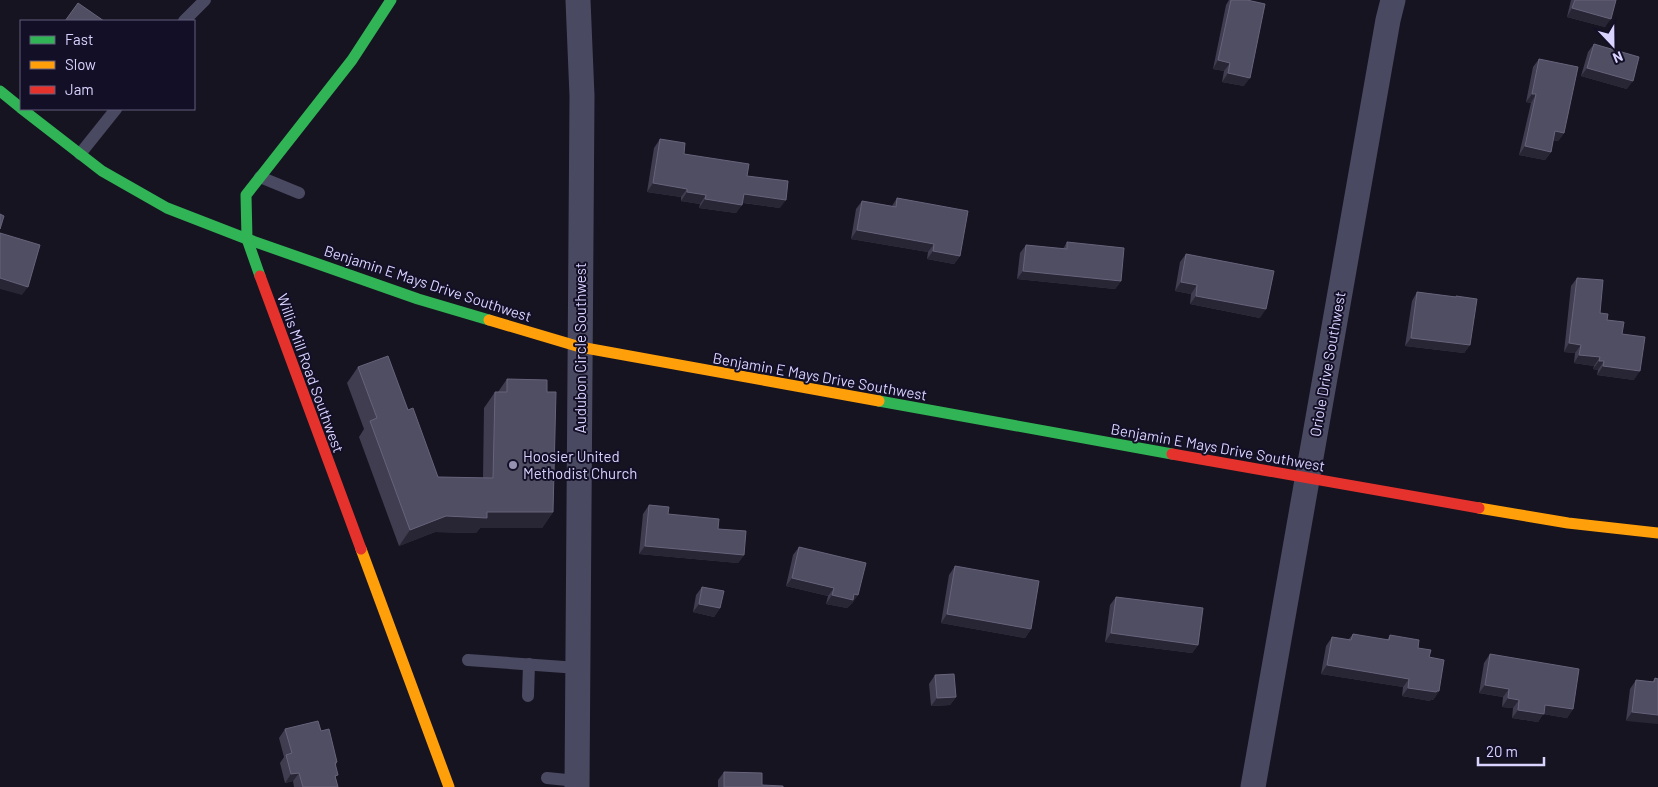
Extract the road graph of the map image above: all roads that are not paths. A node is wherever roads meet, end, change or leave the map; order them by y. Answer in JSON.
{"nodes":[{"id":1,"x":205,"y":0,"type":"edge"},
{"id":2,"x":392,"y":0,"type":"edge"},
{"id":3,"x":578,"y":0,"type":"edge"},
{"id":4,"x":1393,"y":0,"type":"edge"},
{"id":5,"x":185,"y":20,"type":"edge"},
{"id":6,"x":0,"y":91,"type":"edge"},
{"id":7,"x":20,"y":106,"type":"edge"},
{"id":8,"x":25,"y":110,"type":"edge"},
{"id":9,"x":115,"y":110,"type":"edge"},
{"id":10,"x":80,"y":154,"type":"junction"},
{"id":11,"x":260,"y":177,"type":"junction"},
{"id":12,"x":299,"y":193,"type":"dead end"},
{"id":13,"x":247,"y":239,"type":"junction"},
{"id":14,"x":580,"y":347,"type":"junction"},
{"id":15,"x":1307,"y":479,"type":"junction"},
{"id":16,"x":1658,"y":533,"type":"edge"},
{"id":17,"x":468,"y":660,"type":"dead end"},
{"id":18,"x":529,"y":664,"type":"junction"},
{"id":19,"x":578,"y":668,"type":"junction"},
{"id":20,"x":528,"y":696,"type":"dead end"},
{"id":21,"x":547,"y":778,"type":"dead end"},
{"id":22,"x":577,"y":784,"type":"edge"},
{"id":23,"x":449,"y":787,"type":"edge"},
{"id":24,"x":1253,"y":787,"type":"edge"}],
"edges":[{"from":1,"to":5,"type":"lane"},
{"from":2,"to":11,"type":"street","name":"Willis Mill Road Southwest"},
{"from":3,"to":14,"type":"street","name":"Audubon Circle Southwest"},
{"from":4,"to":15,"type":"street","name":"Oriole Drive Southwest"},
{"from":6,"to":7,"type":"street","name":"Benjamin E Mays Drive Southwest"},
{"from":8,"to":10,"type":"street","name":"Benjamin E Mays Drive Southwest"},
{"from":9,"to":10,"type":"lane"},
{"from":10,"to":13,"type":"street","name":"Benjamin E Mays Drive Southwest"},
{"from":11,"to":12,"type":"lane"},
{"from":11,"to":13,"type":"street","name":"Willis Mill Road Southwest"},
{"from":13,"to":14,"type":"street","name":"Benjamin E Mays Drive Southwest"},
{"from":13,"to":23,"type":"street","name":"Willis Mill Road Southwest"},
{"from":14,"to":15,"type":"street","name":"Benjamin E Mays Drive Southwest"},
{"from":14,"to":19,"type":"street","name":"Audubon Circle Southwest"},
{"from":15,"to":16,"type":"street","name":"Benjamin E Mays Drive Southwest"},
{"from":15,"to":24,"type":"street","name":"Oriole Drive Southwest"},
{"from":17,"to":18,"type":"lane"},
{"from":18,"to":19,"type":"lane"},
{"from":18,"to":20,"type":"lane"},
{"from":19,"to":22,"type":"street","name":"Audubon Circle Southwest"},
{"from":21,"to":22,"type":"lane"}]}
